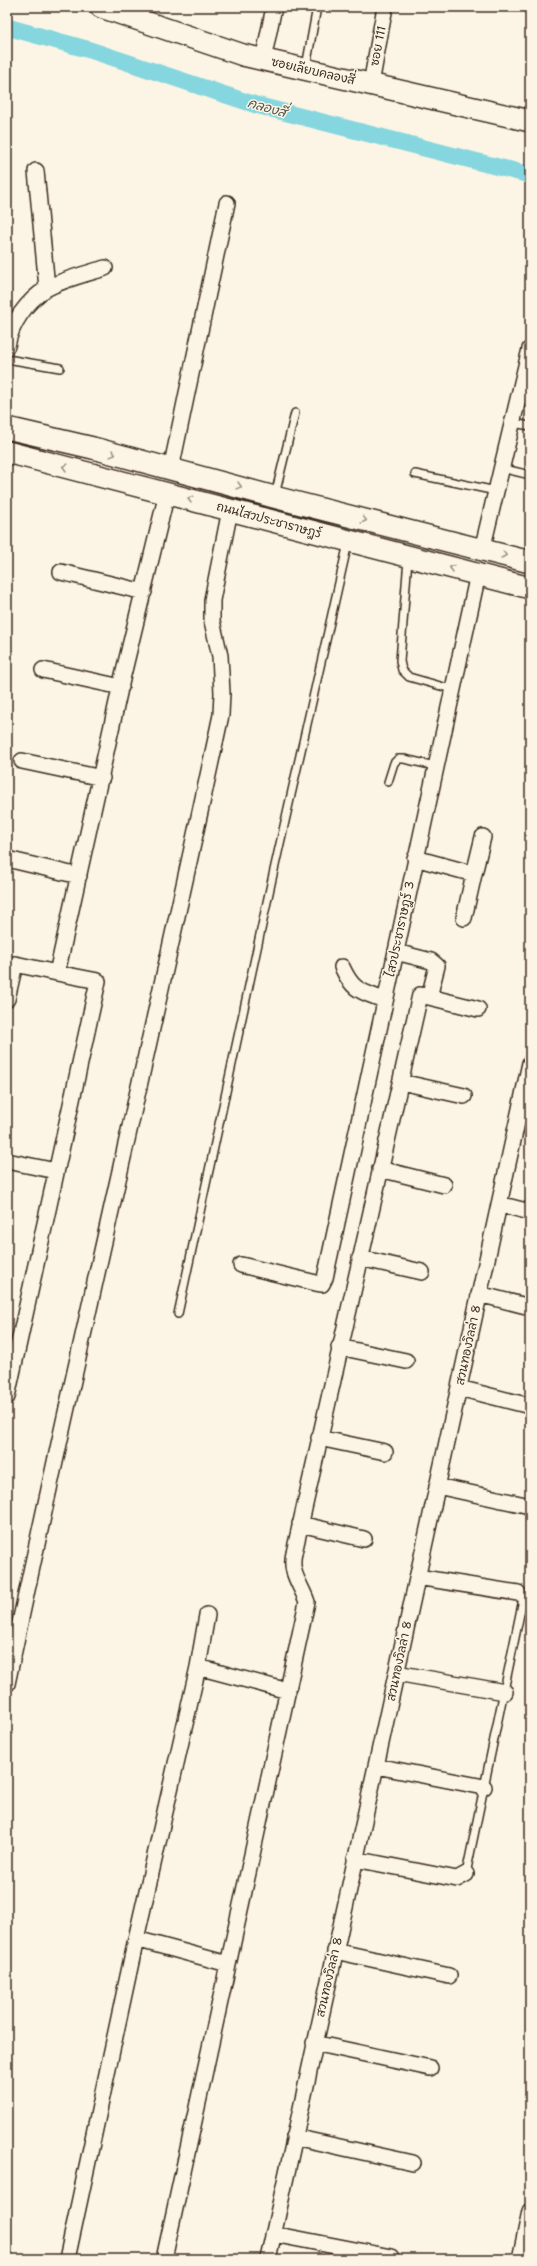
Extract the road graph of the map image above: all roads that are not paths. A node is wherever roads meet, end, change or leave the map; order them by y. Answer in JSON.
{"nodes":[{"id":1,"x":101,"y":7,"type":"edge"},
{"id":2,"x":274,"y":7,"type":"edge"},
{"id":3,"x":317,"y":7,"type":"edge"},
{"id":4,"x":385,"y":7,"type":"edge"},
{"id":5,"x":263,"y":60,"type":"junction"},
{"id":6,"x":306,"y":69,"type":"junction"},
{"id":7,"x":371,"y":84,"type":"junction"},
{"id":8,"x":530,"y":120,"type":"edge"},
{"id":9,"x":36,"y":171,"type":"dead end"},
{"id":10,"x":227,"y":203,"type":"dead end"},
{"id":11,"x":105,"y":268,"type":"dead end"},
{"id":12,"x":47,"y":288,"type":"junction"},
{"id":13,"x":7,"y":346,"type":"edge"},
{"id":14,"x":530,"y":349,"type":"edge"},
{"id":15,"x":7,"y":359,"type":"edge"},
{"id":16,"x":60,"y":368,"type":"dead end"},
{"id":17,"x":296,"y":413,"type":"dead end"},
{"id":18,"x":513,"y":423,"type":"junction"},
{"id":19,"x":530,"y":426,"type":"edge"},
{"id":20,"x":7,"y":428,"type":"edge"},
{"id":21,"x":7,"y":452,"type":"edge"},
{"id":22,"x":501,"y":468,"type":"junction"},
{"id":23,"x":171,"y":469,"type":"junction"},
{"id":24,"x":414,"y":474,"type":"dead end"},
{"id":25,"x":530,"y":475,"type":"edge"},
{"id":26,"x":496,"y":491,"type":"junction"},
{"id":27,"x":167,"y":493,"type":"junction"},
{"id":28,"x":274,"y":497,"type":"junction"},
{"id":29,"x":230,"y":510,"type":"junction"},
{"id":30,"x":349,"y":541,"type":"junction"},
{"id":31,"x":482,"y":550,"type":"junction"},
{"id":32,"x":408,"y":556,"type":"junction"},
{"id":33,"x":530,"y":562,"type":"edge"},
{"id":34,"x":61,"y":572,"type":"dead end"},
{"id":35,"x":478,"y":574,"type":"junction"},
{"id":36,"x":530,"y":588,"type":"edge"},
{"id":37,"x":144,"y":592,"type":"junction"},
{"id":38,"x":43,"y":670,"type":"dead end"},
{"id":39,"x":121,"y":687,"type":"junction"},
{"id":40,"x":451,"y":689,"type":"junction"},
{"id":41,"x":22,"y":761,"type":"dead end"},
{"id":42,"x":435,"y":766,"type":"junction"},
{"id":43,"x":102,"y":778,"type":"junction"},
{"id":44,"x":388,"y":782,"type":"dead end"},
{"id":45,"x":483,"y":836,"type":"dead end"},
{"id":46,"x":415,"y":858,"type":"junction"},
{"id":47,"x":7,"y":859,"type":"edge"},
{"id":48,"x":474,"y":874,"type":"junction"},
{"id":49,"x":79,"y":876,"type":"junction"},
{"id":50,"x":464,"y":918,"type":"dead end"},
{"id":51,"x":396,"y":952,"type":"junction"},
{"id":52,"x":11,"y":963,"type":"edge"},
{"id":53,"x":342,"y":967,"type":"dead end"},
{"id":54,"x":57,"y":974,"type":"junction"},
{"id":55,"x":428,"y":997,"type":"junction"},
{"id":56,"x":7,"y":999,"type":"edge"},
{"id":57,"x":384,"y":1000,"type":"junction"},
{"id":58,"x":478,"y":1009,"type":"dead end"},
{"id":59,"x":530,"y":1063,"type":"edge"},
{"id":60,"x":401,"y":1082,"type":"junction"},
{"id":61,"x":464,"y":1096,"type":"dead end"},
{"id":62,"x":525,"y":1111,"type":"edge"},
{"id":63,"x":7,"y":1161,"type":"edge"},
{"id":64,"x":380,"y":1169,"type":"junction"},
{"id":65,"x":56,"y":1171,"type":"junction"},
{"id":66,"x":444,"y":1185,"type":"dead end"},
{"id":67,"x":499,"y":1204,"type":"junction"},
{"id":68,"x":530,"y":1212,"type":"edge"},
{"id":69,"x":360,"y":1258,"type":"junction"},
{"id":70,"x":241,"y":1266,"type":"dead end"},
{"id":71,"x":422,"y":1272,"type":"dead end"},
{"id":72,"x":479,"y":1294,"type":"junction"},
{"id":73,"x":530,"y":1307,"type":"edge"},
{"id":74,"x":178,"y":1314,"type":"dead end"},
{"id":75,"x":339,"y":1347,"type":"junction"},
{"id":76,"x":406,"y":1361,"type":"dead end"},
{"id":77,"x":458,"y":1388,"type":"junction"},
{"id":78,"x":7,"y":1397,"type":"edge"},
{"id":79,"x":530,"y":1406,"type":"edge"},
{"id":80,"x":319,"y":1438,"type":"junction"},
{"id":81,"x":385,"y":1452,"type":"dead end"},
{"id":82,"x":437,"y":1486,"type":"junction"},
{"id":83,"x":530,"y":1506,"type":"edge"},
{"id":84,"x":300,"y":1524,"type":"junction"},
{"id":85,"x":364,"y":1539,"type":"dead end"},
{"id":86,"x":417,"y":1577,"type":"junction"},
{"id":87,"x":518,"y":1593,"type":"joint"},
{"id":88,"x":207,"y":1615,"type":"dead end"},
{"id":89,"x":198,"y":1667,"type":"junction"},
{"id":90,"x":396,"y":1673,"type":"junction"},
{"id":91,"x":7,"y":1684,"type":"edge"},
{"id":92,"x":288,"y":1690,"type":"junction"},
{"id":93,"x":505,"y":1692,"type":"junction"},
{"id":94,"x":376,"y":1766,"type":"junction"},
{"id":95,"x":484,"y":1787,"type":"junction"},
{"id":96,"x":355,"y":1859,"type":"junction"},
{"id":97,"x":466,"y":1874,"type":"joint"},
{"id":98,"x":136,"y":1939,"type":"junction"},
{"id":99,"x":335,"y":1951,"type":"junction"},
{"id":100,"x":228,"y":1964,"type":"junction"},
{"id":101,"x":449,"y":1976,"type":"dead end"},
{"id":102,"x":314,"y":2043,"type":"junction"},
{"id":103,"x":430,"y":2068,"type":"dead end"},
{"id":104,"x":294,"y":2137,"type":"junction"},
{"id":105,"x":413,"y":2163,"type":"dead end"},
{"id":106,"x":530,"y":2211,"type":"edge"},
{"id":107,"x":273,"y":2234,"type":"junction"},
{"id":108,"x":392,"y":2257,"type":"dead end"},
{"id":109,"x":67,"y":2259,"type":"edge"},
{"id":110,"x":164,"y":2259,"type":"edge"},
{"id":111,"x":268,"y":2259,"type":"edge"},
{"id":112,"x":520,"y":2259,"type":"edge"}],
"edges":[{"from":1,"to":5,"type":"main road","name":"ซอยเลียบคลองสี่"},
{"from":2,"to":5,"type":"street"},
{"from":3,"to":6,"type":"lane"},
{"from":4,"to":7,"type":"street","name":"ซอย 111"},
{"from":5,"to":6,"type":"main road","name":"ซอยเลียบคลองสี่"},
{"from":6,"to":7,"type":"main road","name":"ซอยเลียบคลองสี่"},
{"from":7,"to":8,"type":"main road","name":"ซอยเลียบคลองสี่"},
{"from":9,"to":12,"type":"street"},
{"from":10,"to":23,"type":"street"},
{"from":11,"to":12,"type":"street"},
{"from":12,"to":13,"type":"street"},
{"from":14,"to":18,"type":"street"},
{"from":15,"to":16,"type":"lane"},
{"from":17,"to":28,"type":"lane"},
{"from":18,"to":19,"type":"lane"},
{"from":18,"to":22,"type":"street"},
{"from":20,"to":23,"type":"main road","name":"ถนนไสวประชาราษฎร์","one_way":true},
{"from":27,"to":21,"type":"main road","name":"ถนนไสวประชาราษฎร์","one_way":true},
{"from":22,"to":25,"type":"lane"},
{"from":22,"to":26,"type":"street"},
{"from":23,"to":28,"type":"main road","name":"ถนนไสวประชาราษฎร์","one_way":true},
{"from":24,"to":26,"type":"lane"},
{"from":26,"to":31,"type":"street"},
{"from":29,"to":27,"type":"main road","name":"ถนนไสวประชาราษฎร์","one_way":true},
{"from":27,"to":37,"type":"street"},
{"from":28,"to":31,"type":"main road","name":"ถนนไสวประชาราษฎร์","one_way":true},
{"from":29,"to":30,"type":"main road","name":"ถนนไสวประชาราษฎร์"},
{"from":29,"to":91,"type":"street"},
{"from":30,"to":32,"type":"main road","name":"ถนนไสวประชาราษฎร์"},
{"from":30,"to":74,"type":"lane"},
{"from":31,"to":33,"type":"main road","name":"ถนนไสวประชาราษฎร์","one_way":true},
{"from":35,"to":32,"type":"main road","name":"ถนนไสวประชาราษฎร์","one_way":true},
{"from":32,"to":40,"type":"lane"},
{"from":34,"to":37,"type":"street"},
{"from":35,"to":36,"type":"main road","name":"ถนนไสวประชาราษฎร์"},
{"from":35,"to":40,"type":"street","name":"ไสวประชาราษฎร์ 3"},
{"from":37,"to":39,"type":"street"},
{"from":38,"to":39,"type":"street"},
{"from":39,"to":43,"type":"street"},
{"from":40,"to":42,"type":"street","name":"ไสวประชาราษฎร์ 3"},
{"from":41,"to":43,"type":"street"},
{"from":42,"to":44,"type":"lane"},
{"from":42,"to":46,"type":"street","name":"ไสวประชาราษฎร์ 3"},
{"from":43,"to":49,"type":"street"},
{"from":45,"to":48,"type":"street"},
{"from":46,"to":48,"type":"street"},
{"from":46,"to":51,"type":"street","name":"ไสวประชาราษฎร์ 3"},
{"from":47,"to":49,"type":"street"},
{"from":48,"to":50,"type":"street"},
{"from":49,"to":54,"type":"street"},
{"from":51,"to":55,"type":"street"},
{"from":51,"to":57,"type":"street","name":"ไสวประชาราษฎร์ 3"},
{"from":52,"to":54,"type":"street"},
{"from":52,"to":56,"type":"street"},
{"from":53,"to":57,"type":"street"},
{"from":54,"to":65,"type":"street"},
{"from":55,"to":58,"type":"street"},
{"from":55,"to":60,"type":"street"},
{"from":57,"to":70,"type":"street","name":"ไสวประชาราษฎร์ 3"},
{"from":59,"to":62,"type":"street","name":"สวนทองวิลล่า 8"},
{"from":60,"to":61,"type":"street"},
{"from":60,"to":64,"type":"street"},
{"from":62,"to":67,"type":"street","name":"สวนทองวิลล่า 8"},
{"from":63,"to":65,"type":"street"},
{"from":64,"to":66,"type":"street"},
{"from":64,"to":69,"type":"street"},
{"from":65,"to":78,"type":"street"},
{"from":67,"to":68,"type":"street"},
{"from":67,"to":72,"type":"street","name":"สวนทองวิลล่า 8"},
{"from":69,"to":71,"type":"street"},
{"from":69,"to":75,"type":"street"},
{"from":72,"to":73,"type":"street"},
{"from":72,"to":77,"type":"street","name":"สวนทองวิลล่า 8"},
{"from":75,"to":76,"type":"street"},
{"from":75,"to":80,"type":"street"},
{"from":77,"to":79,"type":"street"},
{"from":77,"to":82,"type":"street","name":"สวนทองวิลล่า 8"},
{"from":80,"to":81,"type":"street"},
{"from":80,"to":84,"type":"street"},
{"from":82,"to":83,"type":"street"},
{"from":82,"to":86,"type":"street","name":"สวนทองวิลล่า 8"},
{"from":84,"to":85,"type":"street"},
{"from":84,"to":92,"type":"street"},
{"from":86,"to":87,"type":"street"},
{"from":86,"to":90,"type":"street","name":"สวนทองวิลล่า 8"},
{"from":87,"to":93,"type":"lane"},
{"from":88,"to":89,"type":"street"},
{"from":89,"to":92,"type":"street"},
{"from":89,"to":98,"type":"street"},
{"from":90,"to":93,"type":"street"},
{"from":90,"to":94,"type":"street","name":"สวนทองวิลล่า 8"},
{"from":92,"to":100,"type":"street"},
{"from":93,"to":95,"type":"lane"},
{"from":94,"to":95,"type":"street"},
{"from":94,"to":96,"type":"street","name":"สวนทองวิลล่า 8"},
{"from":95,"to":97,"type":"lane"},
{"from":96,"to":97,"type":"street"},
{"from":96,"to":99,"type":"street","name":"สวนทองวิลล่า 8"},
{"from":98,"to":100,"type":"street"},
{"from":98,"to":109,"type":"street"},
{"from":99,"to":101,"type":"street"},
{"from":99,"to":102,"type":"street","name":"สวนทองวิลล่า 8"},
{"from":100,"to":110,"type":"street"},
{"from":102,"to":103,"type":"street"},
{"from":102,"to":104,"type":"street","name":"สวนทองวิลล่า 8"},
{"from":104,"to":105,"type":"street"},
{"from":104,"to":107,"type":"street","name":"สวนทองวิลล่า 8"},
{"from":106,"to":112,"type":"street"},
{"from":107,"to":108,"type":"street"},
{"from":107,"to":111,"type":"street","name":"สวนทองวิลล่า 8"}]}
